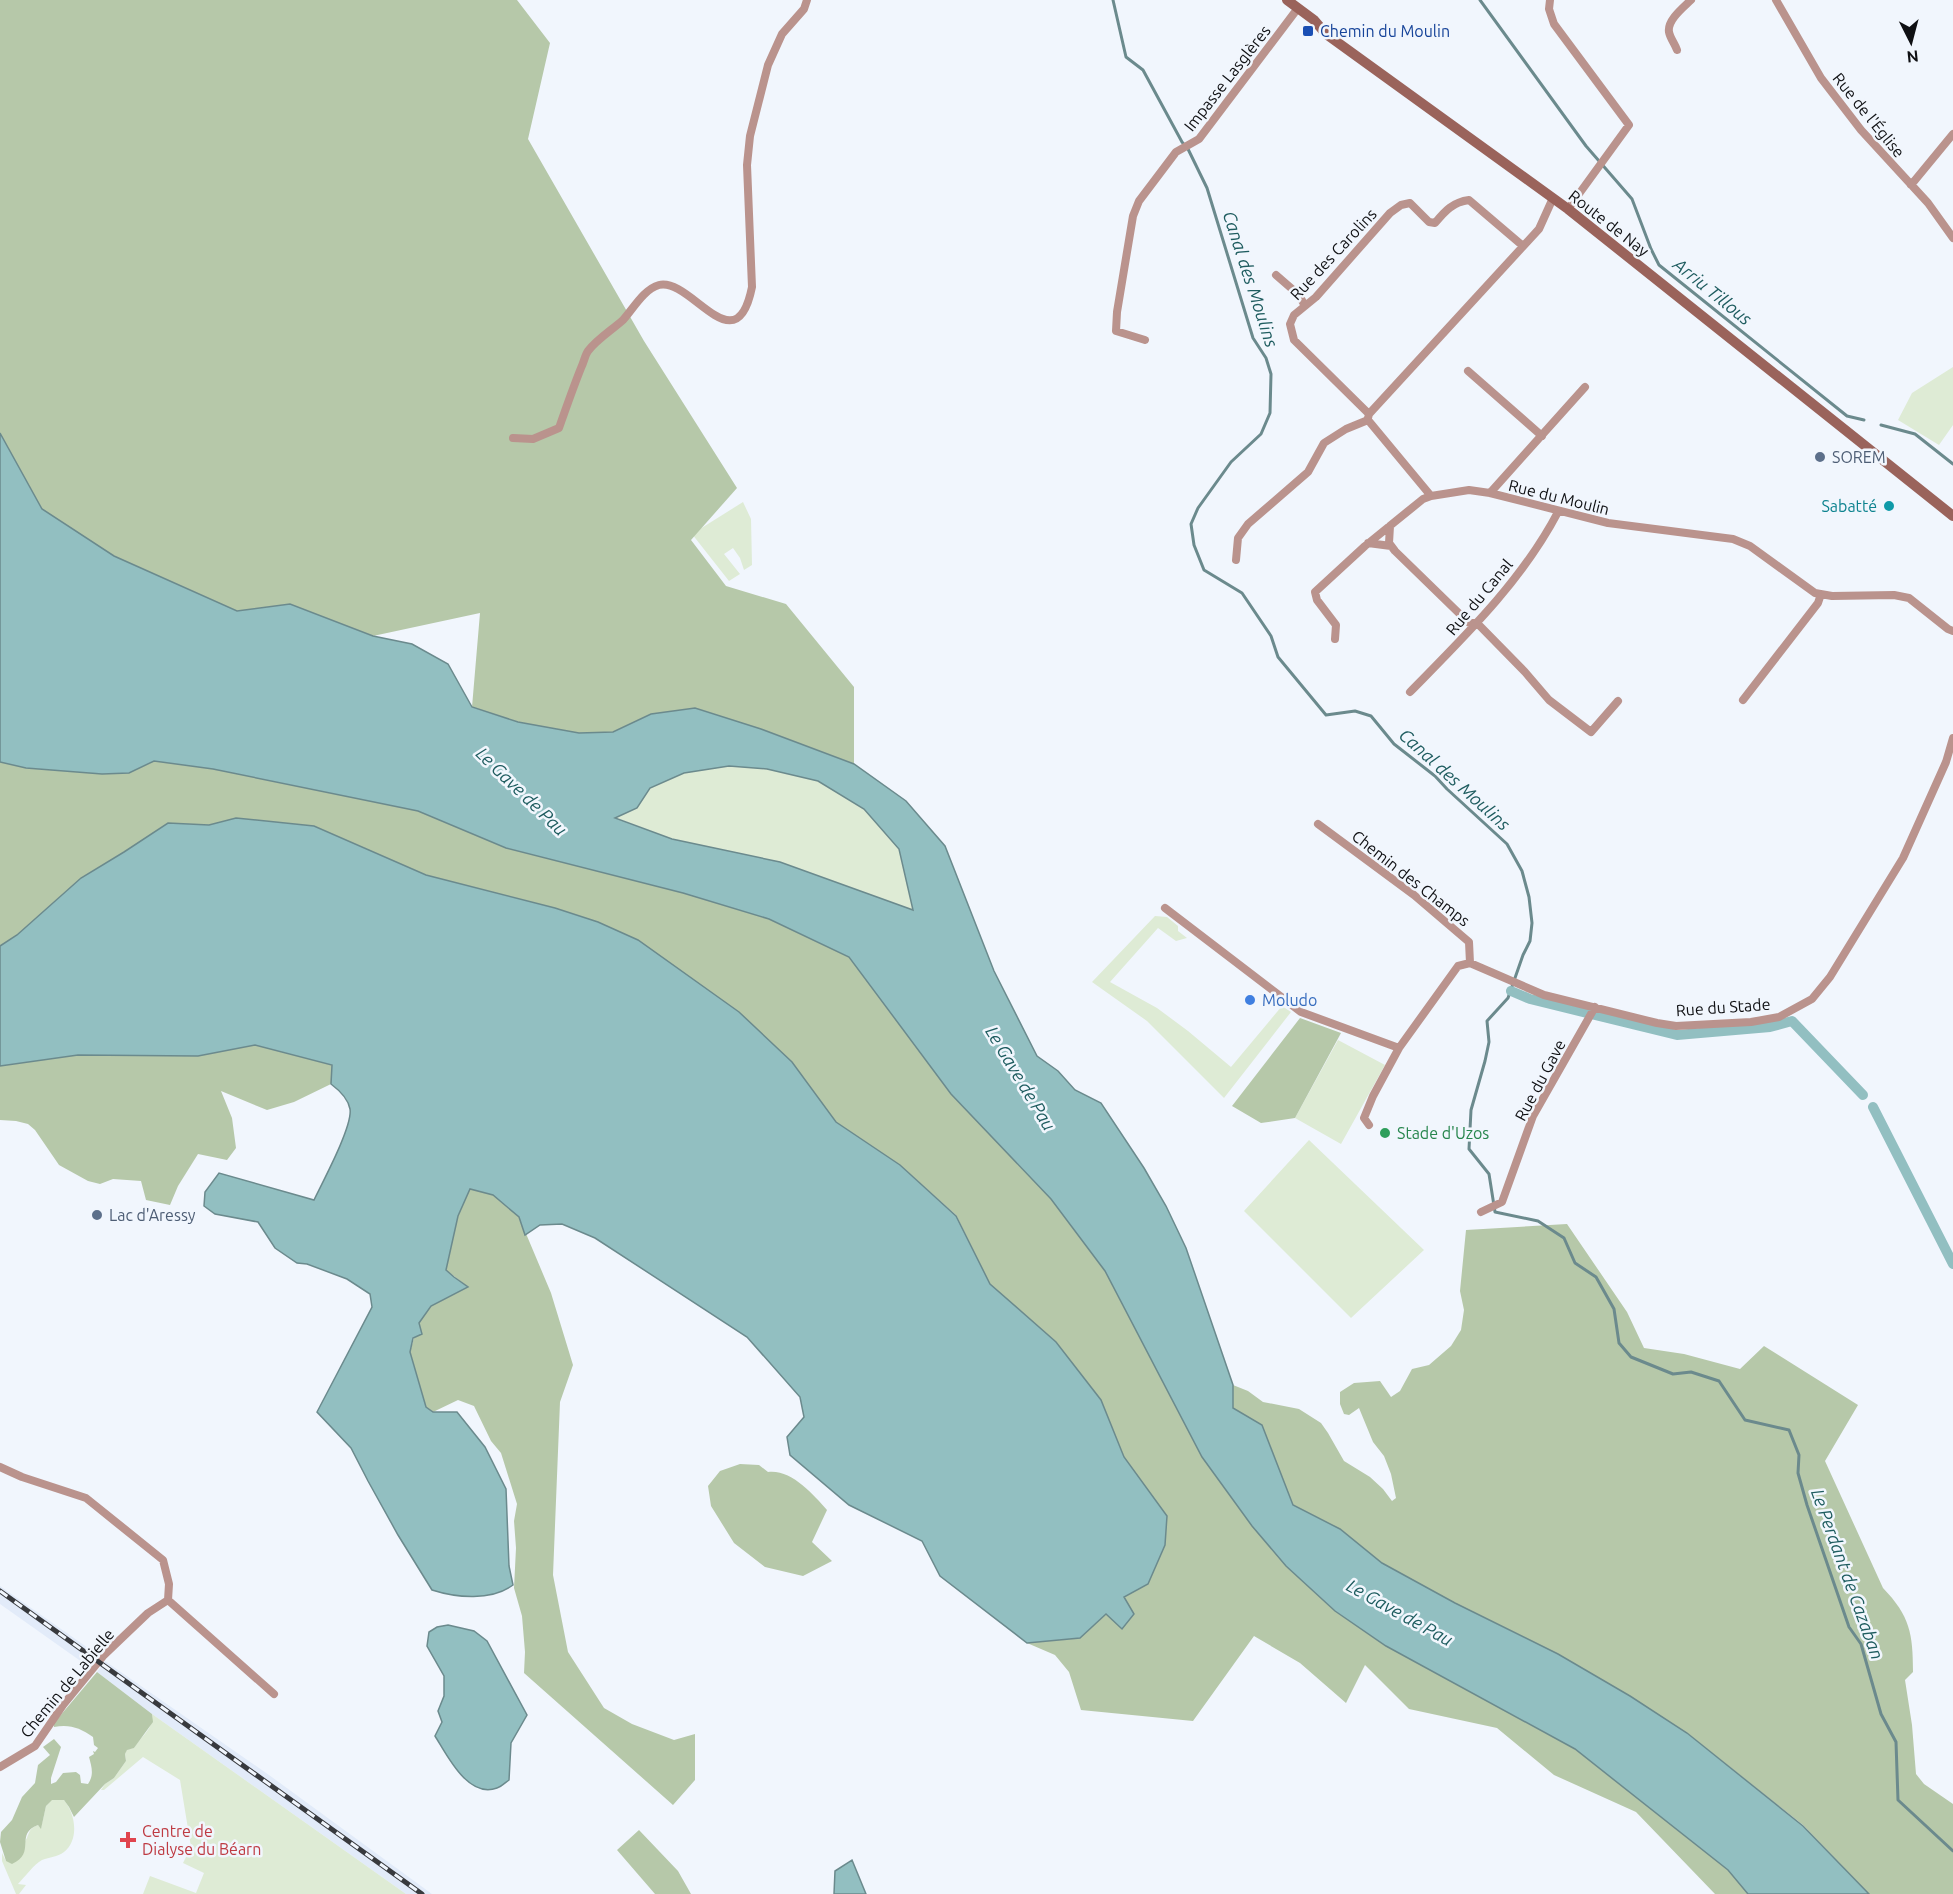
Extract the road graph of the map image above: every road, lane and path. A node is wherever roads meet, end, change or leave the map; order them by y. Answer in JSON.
{"nodes":[{"id":1,"x":807,"y":0,"type":"edge"},
{"id":2,"x":1287,"y":0,"type":"edge"},
{"id":3,"x":1550,"y":0,"type":"edge"},
{"id":4,"x":1691,"y":0,"type":"edge"},
{"id":5,"x":1776,"y":0,"type":"edge"},
{"id":6,"x":1298,"y":8,"type":"junction"},
{"id":7,"x":1677,"y":50,"type":"dead end"},
{"id":8,"x":1953,"y":134,"type":"edge"},
{"id":9,"x":1911,"y":185,"type":"junction"},
{"id":10,"x":1552,"y":198,"type":"junction"},
{"id":11,"x":1568,"y":209,"type":"junction"},
{"id":12,"x":1953,"y":238,"type":"edge"},
{"id":13,"x":1523,"y":246,"type":"junction"},
{"id":14,"x":1276,"y":275,"type":"dead end"},
{"id":15,"x":1305,"y":306,"type":"junction"},
{"id":16,"x":1145,"y":340,"type":"dead end"},
{"id":17,"x":1467,"y":371,"type":"dead end"},
{"id":18,"x":1585,"y":387,"type":"dead end"},
{"id":19,"x":1368,"y":417,"type":"junction"},
{"id":20,"x":1542,"y":436,"type":"junction"},
{"id":21,"x":513,"y":438,"type":"dead end"},
{"id":22,"x":1490,"y":493,"type":"junction"},
{"id":23,"x":1431,"y":496,"type":"junction"},
{"id":24,"x":1558,"y":512,"type":"junction"},
{"id":25,"x":1953,"y":516,"type":"edge"},
{"id":26,"x":1390,"y":526,"type":"junction"},
{"id":27,"x":1368,"y":543,"type":"junction"},
{"id":28,"x":1391,"y":546,"type":"junction"},
{"id":29,"x":1236,"y":560,"type":"dead end"},
{"id":30,"x":1821,"y":594,"type":"junction"},
{"id":31,"x":1477,"y":623,"type":"junction"},
{"id":32,"x":1953,"y":631,"type":"edge"},
{"id":33,"x":1335,"y":639,"type":"dead end"},
{"id":34,"x":1410,"y":692,"type":"dead end"},
{"id":35,"x":1743,"y":700,"type":"dead end"},
{"id":36,"x":1618,"y":701,"type":"dead end"},
{"id":37,"x":1953,"y":738,"type":"edge"},
{"id":38,"x":1318,"y":824,"type":"dead end"},
{"id":39,"x":1165,"y":908,"type":"dead end"},
{"id":40,"x":1470,"y":963,"type":"junction"},
{"id":41,"x":1592,"y":1012,"type":"junction"},
{"id":42,"x":1399,"y":1048,"type":"junction"},
{"id":43,"x":1368,"y":1125,"type":"dead end"},
{"id":44,"x":1481,"y":1212,"type":"dead end"},
{"id":45,"x":0,"y":1467,"type":"edge"},
{"id":46,"x":168,"y":1600,"type":"junction"},
{"id":47,"x":274,"y":1694,"type":"dead end"},
{"id":48,"x":0,"y":1767,"type":"edge"}],
"edges":[{"from":1,"to":21,"type":"street"},
{"from":2,"to":6,"type":"main road","name":"Route de Nay"},
{"from":3,"to":11,"type":"street"},
{"from":4,"to":7,"type":"street"},
{"from":5,"to":9,"type":"street","name":"Rue de l'Église"},
{"from":6,"to":10,"type":"main road","name":"Route de Nay"},
{"from":6,"to":16,"type":"street","name":"Impasse Lasglères"},
{"from":8,"to":9,"type":"street"},
{"from":9,"to":12,"type":"street","name":"Rue de l'Église"},
{"from":10,"to":11,"type":"main road","name":"Route de Nay"},
{"from":10,"to":13,"type":"street"},
{"from":11,"to":25,"type":"main road","name":"Route de Nay"},
{"from":13,"to":15,"type":"street","name":"Rue des Carolins"},
{"from":13,"to":19,"type":"street"},
{"from":14,"to":15,"type":"street"},
{"from":15,"to":19,"type":"street","name":"Rue des Carolins"},
{"from":17,"to":20,"type":"street"},
{"from":18,"to":20,"type":"street"},
{"from":19,"to":23,"type":"street"},
{"from":19,"to":29,"type":"street"},
{"from":20,"to":22,"type":"street"},
{"from":22,"to":23,"type":"street","name":"Rue du Moulin"},
{"from":22,"to":24,"type":"street","name":"Rue du Moulin"},
{"from":23,"to":26,"type":"street"},
{"from":24,"to":30,"type":"street","name":"Rue du Moulin"},
{"from":24,"to":31,"type":"street","name":"Rue du Canal"},
{"from":26,"to":27,"type":"street"},
{"from":26,"to":28,"type":"street"},
{"from":27,"to":28,"type":"street"},
{"from":27,"to":33,"type":"street"},
{"from":28,"to":31,"type":"street"},
{"from":30,"to":32,"type":"street","name":"Rue du Moulin"},
{"from":30,"to":35,"type":"street"},
{"from":31,"to":34,"type":"street","name":"Rue du Canal"},
{"from":31,"to":36,"type":"street"},
{"from":37,"to":41,"type":"street","name":"Rue du Stade"},
{"from":38,"to":40,"type":"street","name":"Chemin des Champs"},
{"from":39,"to":42,"type":"street"},
{"from":40,"to":41,"type":"street","name":"Rue du Stade"},
{"from":40,"to":42,"type":"street"},
{"from":41,"to":44,"type":"street","name":"Rue du Gave"},
{"from":42,"to":43,"type":"street"},
{"from":45,"to":46,"type":"street"},
{"from":46,"to":47,"type":"street"},
{"from":46,"to":48,"type":"street","name":"Chemin de Labielle"}]}
